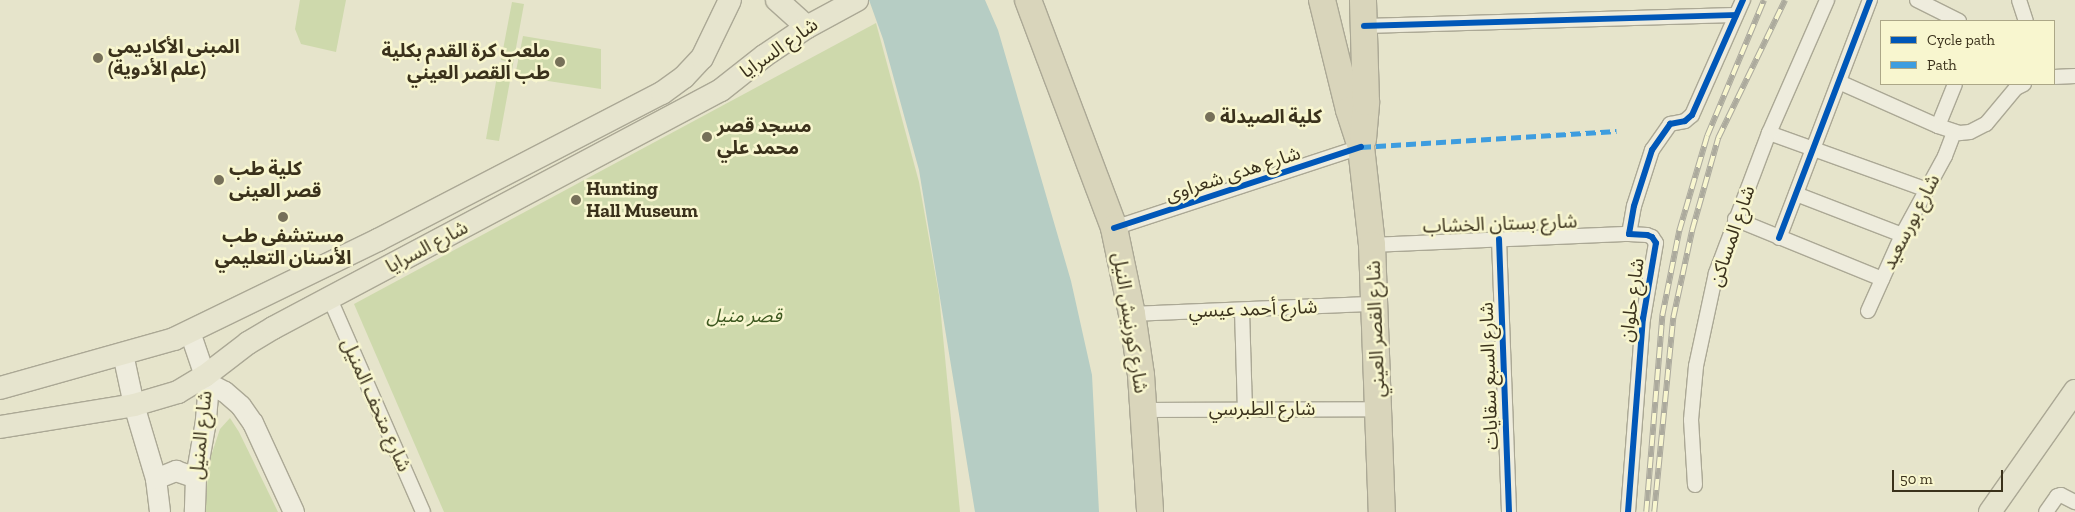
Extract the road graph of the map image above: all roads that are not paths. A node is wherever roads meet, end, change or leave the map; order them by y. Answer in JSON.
{"nodes":[{"id":1,"x":730,"y":0,"type":"edge"},
{"id":2,"x":777,"y":0,"type":"edge"},
{"id":3,"x":857,"y":0,"type":"edge"},
{"id":4,"x":1028,"y":0,"type":"edge"},
{"id":5,"x":1322,"y":0,"type":"edge"},
{"id":6,"x":1363,"y":0,"type":"edge"},
{"id":7,"x":1743,"y":0,"type":"edge"},
{"id":8,"x":1827,"y":0,"type":"edge"},
{"id":9,"x":1870,"y":0,"type":"edge"},
{"id":10,"x":1917,"y":0,"type":"edge"},
{"id":11,"x":2019,"y":0,"type":"edge"},
{"id":12,"x":1736,"y":15,"type":"junction"},
{"id":13,"x":1957,"y":20,"type":"edge"},
{"id":14,"x":2026,"y":20,"type":"edge"},
{"id":15,"x":1364,"y":26,"type":"junction"},
{"id":16,"x":807,"y":27,"type":"junction"},
{"id":17,"x":2075,"y":76,"type":"edge"},
{"id":18,"x":2055,"y":77,"type":"edge"},
{"id":19,"x":1839,"y":82,"type":"junction"},
{"id":20,"x":1955,"y":85,"type":"edge"},
{"id":21,"x":2022,"y":85,"type":"edge"},
{"id":22,"x":1938,"y":126,"type":"junction"},
{"id":23,"x":1954,"y":132,"type":"junction"},
{"id":24,"x":1769,"y":133,"type":"junction"},
{"id":25,"x":1361,"y":147,"type":"junction"},
{"id":26,"x":1813,"y":149,"type":"junction"},
{"id":27,"x":1926,"y":190,"type":"junction"},
{"id":28,"x":1796,"y":194,"type":"junction"},
{"id":29,"x":1735,"y":219,"type":"junction"},
{"id":30,"x":1114,"y":228,"type":"junction"},
{"id":31,"x":1629,"y":234,"type":"junction"},
{"id":32,"x":1902,"y":235,"type":"junction"},
{"id":33,"x":1779,"y":238,"type":"junction"},
{"id":34,"x":1499,"y":239,"type":"junction"},
{"id":35,"x":1372,"y":245,"type":"junction"},
{"id":36,"x":1882,"y":279,"type":"junction"},
{"id":37,"x":330,"y":299,"type":"junction"},
{"id":38,"x":1374,"y":304,"type":"junction"},
{"id":39,"x":1242,"y":310,"type":"junction"},
{"id":40,"x":1868,"y":311,"type":"dead end"},
{"id":41,"x":1132,"y":314,"type":"junction"},
{"id":42,"x":190,"y":332,"type":"junction"},
{"id":43,"x":123,"y":354,"type":"junction"},
{"id":44,"x":206,"y":379,"type":"junction"},
{"id":45,"x":0,"y":388,"type":"edge"},
{"id":46,"x":2075,"y":391,"type":"edge"},
{"id":47,"x":134,"y":405,"type":"junction"},
{"id":48,"x":1244,"y":409,"type":"junction"},
{"id":49,"x":1379,"y":409,"type":"junction"},
{"id":50,"x":1144,"y":410,"type":"junction"},
{"id":51,"x":0,"y":427,"type":"edge"},
{"id":52,"x":196,"y":478,"type":"junction"},
{"id":53,"x":156,"y":479,"type":"junction"},
{"id":54,"x":1695,"y":485,"type":"dead end"},
{"id":55,"x":2075,"y":502,"type":"edge"},
{"id":56,"x":160,"y":512,"type":"edge"},
{"id":57,"x":196,"y":512,"type":"edge"},
{"id":58,"x":294,"y":512,"type":"edge"},
{"id":59,"x":423,"y":512,"type":"edge"},
{"id":60,"x":1150,"y":512,"type":"edge"},
{"id":61,"x":1382,"y":512,"type":"edge"},
{"id":62,"x":1509,"y":512,"type":"edge"},
{"id":63,"x":1628,"y":512,"type":"edge"},
{"id":64,"x":1990,"y":512,"type":"edge"},
{"id":65,"x":2046,"y":512,"type":"edge"}],
"edges":[{"from":1,"to":42,"type":"main road","name":"شارع السرايا"},
{"from":2,"to":16,"type":"main road"},
{"from":3,"to":16,"type":"main road","name":"شارع السرايا"},
{"from":4,"to":30,"type":"highway","name":"شارع كورنيش النيل"},
{"from":5,"to":25,"type":"highway","name":"شارع القصر العيني"},
{"from":6,"to":15,"type":"highway","name":"شارع القصر العيني"},
{"from":7,"to":12,"type":"street","name":"شارع حلوان"},
{"from":8,"to":24,"type":"street","name":"شارع المساكن"},
{"from":9,"to":19,"type":"street"},
{"from":10,"to":13,"type":"street"},
{"from":11,"to":14,"type":"street"},
{"from":12,"to":15,"type":"street"},
{"from":12,"to":31,"type":"street","name":"شارع حلوان"},
{"from":15,"to":25,"type":"highway","name":"شارع القصر العيني"},
{"from":16,"to":37,"type":"main road","name":"شارع السرايا"},
{"from":17,"to":18,"type":"street"},
{"from":19,"to":22,"type":"street"},
{"from":19,"to":26,"type":"street"},
{"from":20,"to":22,"type":"street"},
{"from":21,"to":23,"type":"street"},
{"from":22,"to":23,"type":"street"},
{"from":23,"to":27,"type":"street","name":"شارع بورسعيد"},
{"from":24,"to":26,"type":"street"},
{"from":24,"to":29,"type":"street","name":"شارع المساكن"},
{"from":25,"to":30,"type":"street","name":"شارع هدى شعراوى"},
{"from":25,"to":35,"type":"highway","name":"شارع القصر العيني"},
{"from":26,"to":27,"type":"street"},
{"from":26,"to":28,"type":"street"},
{"from":27,"to":32,"type":"street","name":"شارع بورسعيد"},
{"from":28,"to":32,"type":"street"},
{"from":28,"to":33,"type":"street"},
{"from":29,"to":33,"type":"street"},
{"from":29,"to":54,"type":"street","name":"شارع المساكن"},
{"from":30,"to":41,"type":"highway","name":"شارع كورنيش النيل"},
{"from":31,"to":34,"type":"street","name":"شارع بستان الخشاب"},
{"from":31,"to":63,"type":"street","name":"شارع حلوان"},
{"from":32,"to":36,"type":"street","name":"شارع بورسعيد"},
{"from":33,"to":36,"type":"street"},
{"from":34,"to":35,"type":"street","name":"شارع بستان الخشاب"},
{"from":34,"to":62,"type":"street","name":"شارع السبع سقايات"},
{"from":35,"to":38,"type":"highway","name":"شارع القصر العيني"},
{"from":36,"to":40,"type":"street","name":"شارع بورسعيد"},
{"from":37,"to":44,"type":"main road","name":"شارع السرايا"},
{"from":37,"to":59,"type":"street","name":"شارع متحف المنيل"},
{"from":38,"to":39,"type":"street","name":"شارع أحمد عيسي"},
{"from":38,"to":49,"type":"highway","name":"شارع القصر العيني"},
{"from":39,"to":41,"type":"street","name":"شارع أحمد عيسي"},
{"from":39,"to":48,"type":"street"},
{"from":41,"to":50,"type":"highway","name":"شارع كورنيش النيل"},
{"from":42,"to":43,"type":"main road","name":"شارع السرايا"},
{"from":42,"to":44,"type":"street","name":"شارع المنيل"},
{"from":43,"to":45,"type":"main road","name":"شارع السرايا"},
{"from":43,"to":47,"type":"street"},
{"from":44,"to":47,"type":"main road","name":"شارع السرايا"},
{"from":44,"to":52,"type":"street","name":"شارع المنيل"},
{"from":44,"to":58,"type":"street"},
{"from":46,"to":64,"type":"main road"},
{"from":47,"to":51,"type":"main road","name":"شارع السرايا"},
{"from":47,"to":53,"type":"street"},
{"from":48,"to":49,"type":"street","name":"شارع الطبرسي"},
{"from":48,"to":50,"type":"street","name":"شارع الطبرسي"},
{"from":49,"to":61,"type":"highway","name":"شارع القصر العيني"},
{"from":50,"to":60,"type":"highway","name":"شارع كورنيش النيل"},
{"from":52,"to":53,"type":"street"},
{"from":52,"to":57,"type":"street","name":"شارع المنيل"},
{"from":53,"to":56,"type":"street"},
{"from":55,"to":65,"type":"street"}]}
